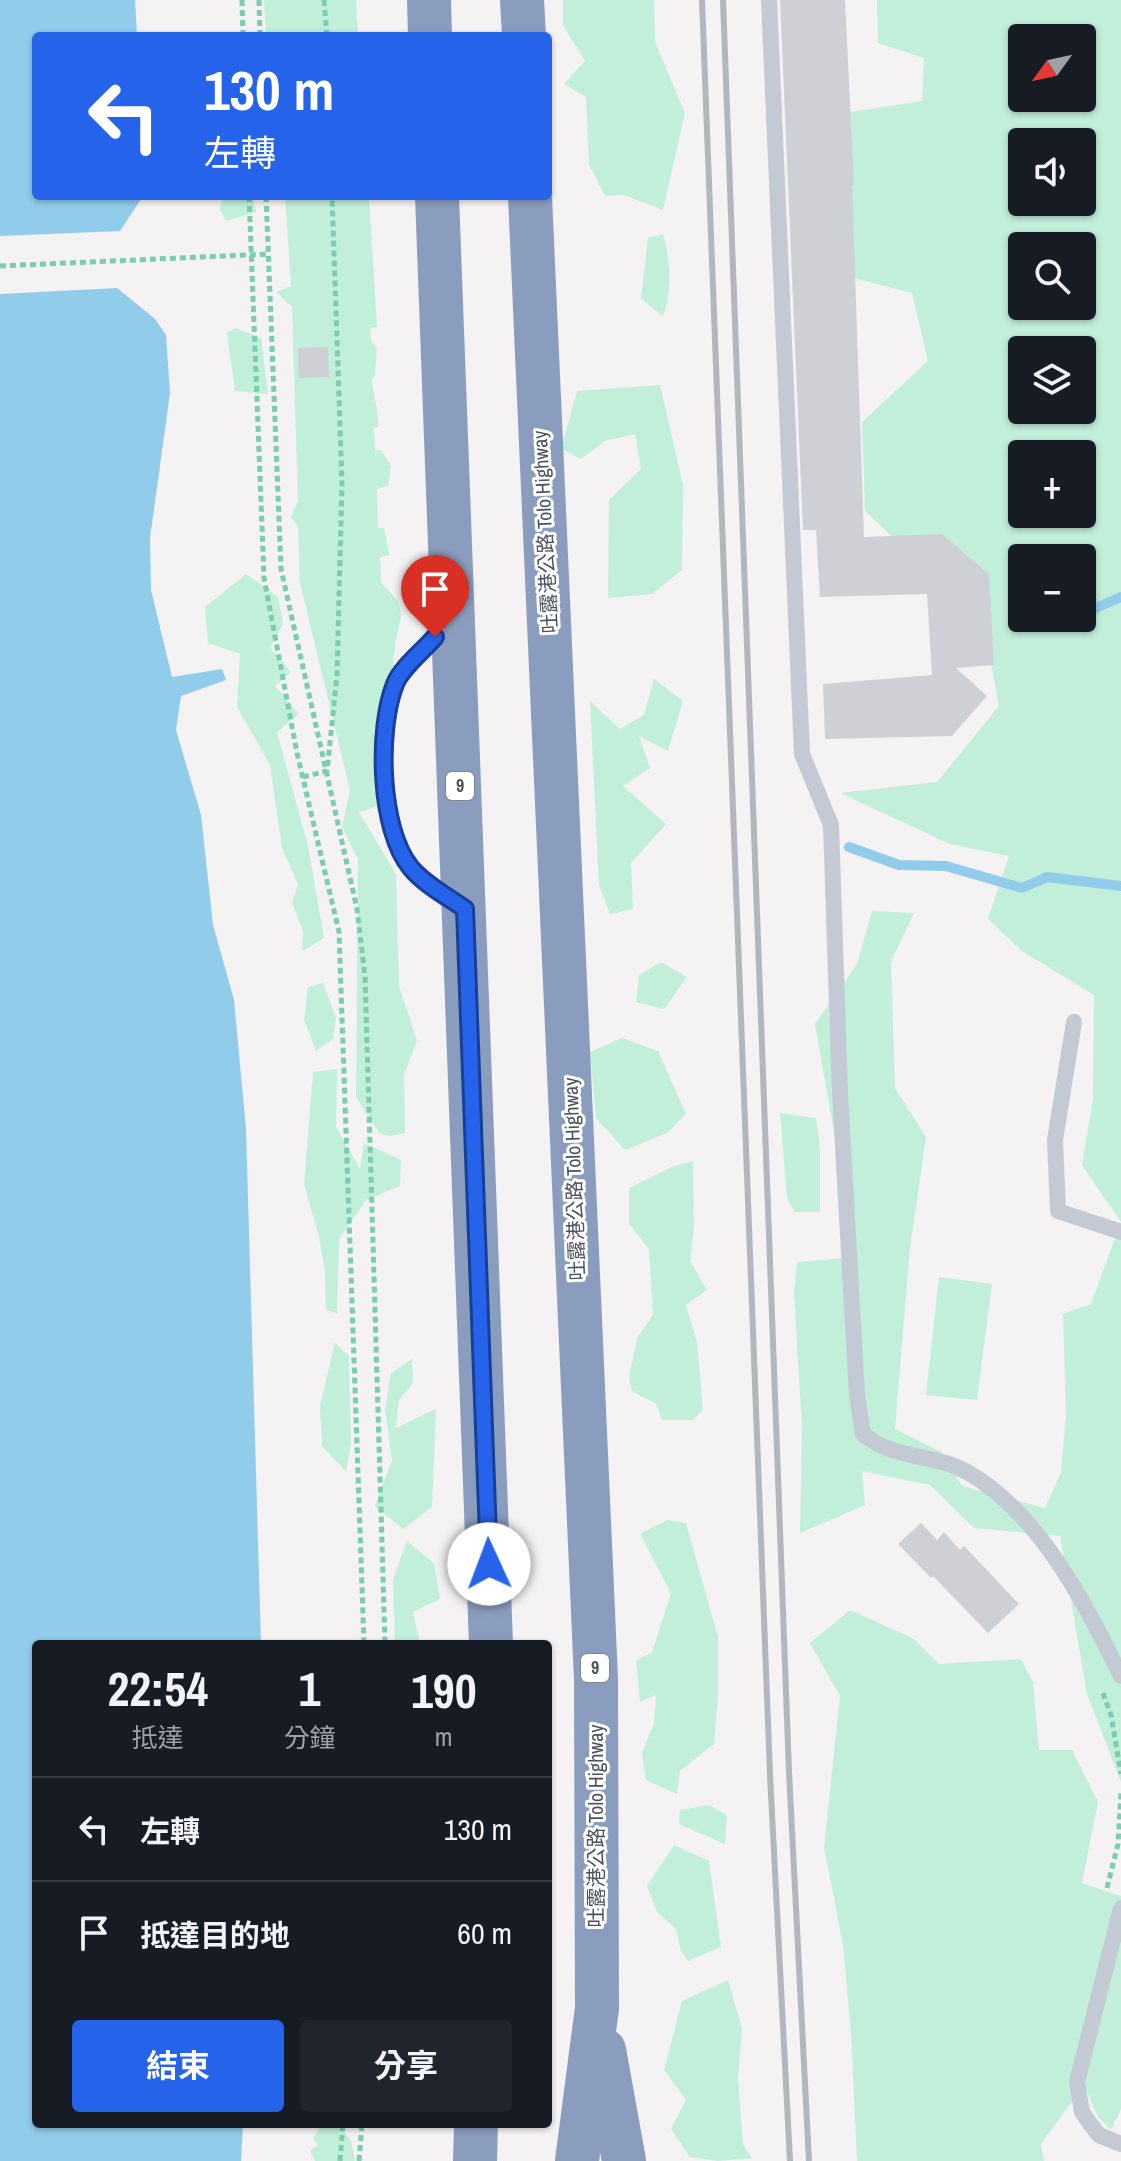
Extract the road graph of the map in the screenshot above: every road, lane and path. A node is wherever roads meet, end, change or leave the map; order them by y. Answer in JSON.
{"nodes":[{"id":1,"x":242,"y":0,"type":"edge"},
{"id":2,"x":259,"y":0,"type":"edge"},
{"id":3,"x":324,"y":0,"type":"edge"},
{"id":4,"x":429,"y":0,"type":"edge"},
{"id":5,"x":522,"y":0,"type":"edge"},
{"id":6,"x":769,"y":0,"type":"edge"},
{"id":7,"x":243,"y":32,"type":"edge"},
{"id":8,"x":260,"y":32,"type":"edge"},
{"id":9,"x":327,"y":32,"type":"edge"},
{"id":10,"x":430,"y":32,"type":"edge"},
{"id":11,"x":524,"y":32,"type":"edge"},
{"id":12,"x":249,"y":200,"type":"edge"},
{"id":13,"x":266,"y":200,"type":"edge"},
{"id":14,"x":332,"y":200,"type":"edge"},
{"id":15,"x":437,"y":200,"type":"edge"},
{"id":16,"x":530,"y":200,"type":"edge"},
{"id":17,"x":269,"y":254,"type":"junction"},
{"id":18,"x":251,"y":255,"type":"junction"},
{"id":19,"x":0,"y":266,"type":"edge"},
{"id":20,"x":454,"y":615,"type":"junction"},
{"id":21,"x":327,"y":771,"type":"junction"},
{"id":22,"x":303,"y":777,"type":"junction"},
{"id":23,"x":465,"y":909,"type":"junction"},
{"id":24,"x":1074,"y":1022,"type":"dead end"},
{"id":25,"x":1121,"y":1232,"type":"edge"},
{"id":26,"x":364,"y":1640,"type":"edge"},
{"id":27,"x":385,"y":1640,"type":"edge"},
{"id":28,"x":491,"y":1640,"type":"edge"},
{"id":29,"x":1121,"y":1676,"type":"edge"},
{"id":30,"x":1121,"y":1908,"type":"edge"},
{"id":31,"x":597,"y":2008,"type":"junction"},
{"id":32,"x":343,"y":2128,"type":"edge"},
{"id":33,"x":362,"y":2128,"type":"edge"},
{"id":34,"x":476,"y":2128,"type":"edge"},
{"id":35,"x":1121,"y":2144,"type":"edge"},
{"id":36,"x":340,"y":2161,"type":"edge"},
{"id":37,"x":359,"y":2161,"type":"edge"},
{"id":38,"x":475,"y":2161,"type":"edge"},
{"id":39,"x":577,"y":2161,"type":"edge"},
{"id":40,"x":624,"y":2161,"type":"edge"}],
"edges":[{"from":1,"to":7,"type":"path"},
{"from":2,"to":8,"type":"path"},
{"from":3,"to":9,"type":"path"},
{"from":4,"to":10,"type":"highway"},
{"from":5,"to":11,"type":"highway"},
{"from":6,"to":29,"type":"lane"},
{"from":12,"to":18,"type":"path"},
{"from":13,"to":17,"type":"path"},
{"from":14,"to":21,"type":"path"},
{"from":15,"to":20,"type":"highway","number":"9"},
{"from":16,"to":31,"type":"highway","name":"吐露港公路 Tolo Highway","number":"9"},
{"from":17,"to":18,"type":"path"},
{"from":17,"to":21,"type":"path"},
{"from":18,"to":19,"type":"path"},
{"from":18,"to":22,"type":"path"},
{"from":20,"to":23,"type":"highway","number":"9"},
{"from":20,"to":23,"type":"lane"},
{"from":21,"to":22,"type":"path"},
{"from":21,"to":27,"type":"path"},
{"from":22,"to":26,"type":"path"},
{"from":23,"to":28,"type":"highway","number":"9"},
{"from":24,"to":25,"type":"lane"},
{"from":30,"to":35,"type":"lane"},
{"from":31,"to":39,"type":"highway","name":"吐露港公路 Tolo Highway","number":"9"},
{"from":31,"to":40,"type":"highway"},
{"from":32,"to":36,"type":"path"},
{"from":33,"to":37,"type":"path"},
{"from":34,"to":38,"type":"highway"}]}
